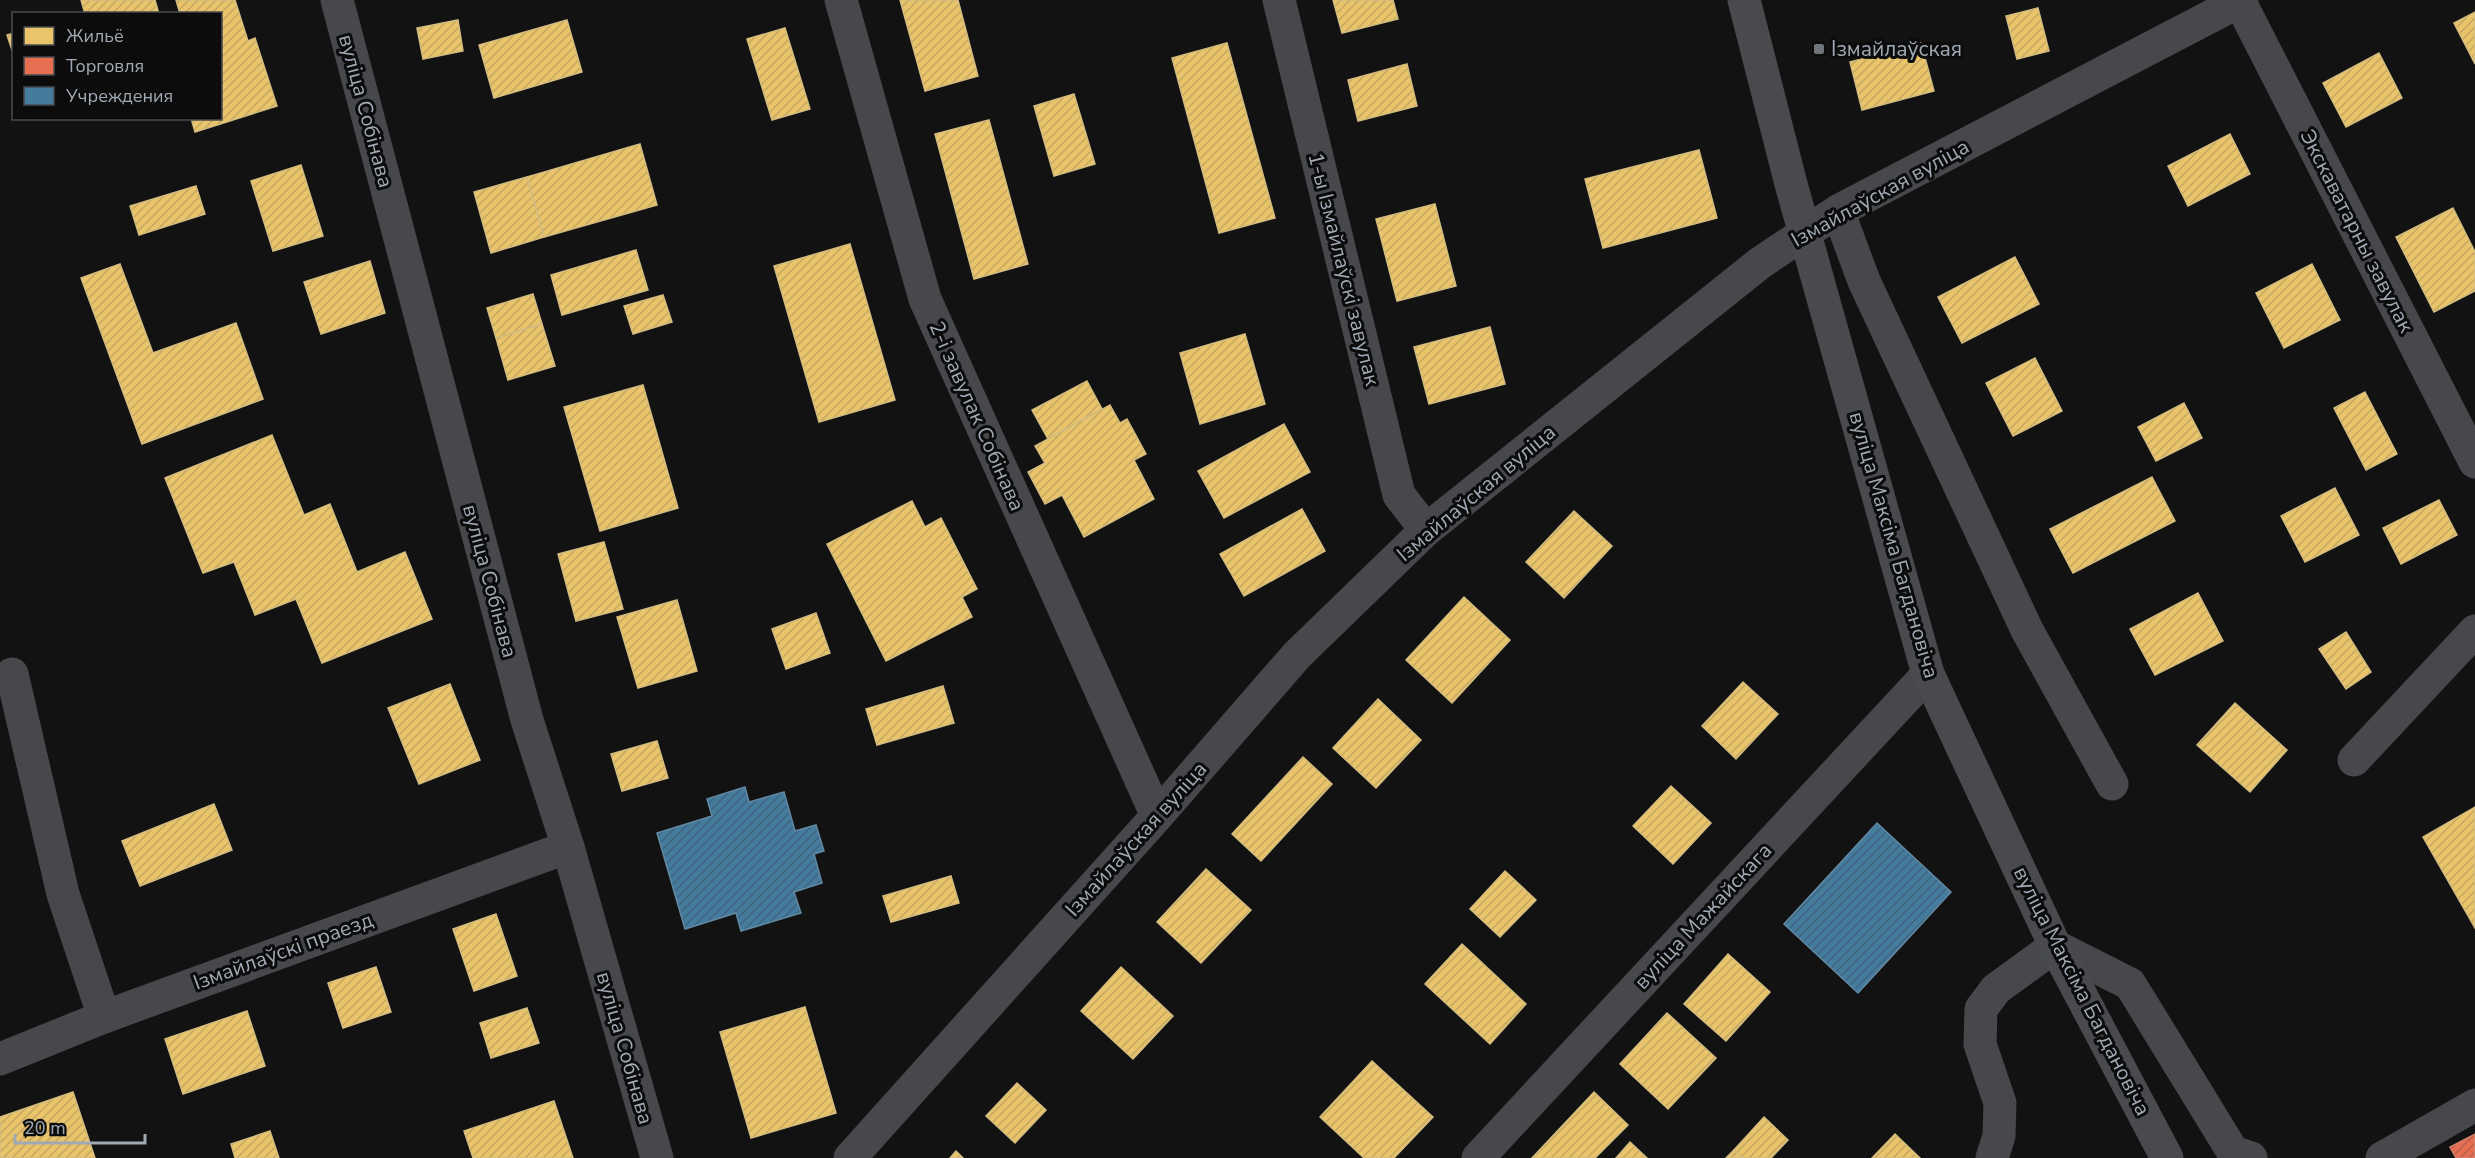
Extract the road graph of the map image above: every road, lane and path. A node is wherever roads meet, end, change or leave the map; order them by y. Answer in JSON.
{"nodes":[{"id":1,"x":337,"y":0,"type":"edge"},
{"id":2,"x":841,"y":0,"type":"edge"},
{"id":3,"x":1279,"y":0,"type":"edge"},
{"id":4,"x":1744,"y":0,"type":"edge"},
{"id":5,"x":2240,"y":0,"type":"edge"},
{"id":6,"x":1838,"y":211,"type":"junction"},
{"id":7,"x":1805,"y":233,"type":"junction"},
{"id":8,"x":2475,"y":462,"type":"edge"},
{"id":9,"x":1426,"y":530,"type":"junction"},
{"id":10,"x":2475,"y":631,"type":"edge"},
{"id":11,"x":12,"y":674,"type":"dead end"},
{"id":12,"x":1928,"y":674,"type":"junction"},
{"id":13,"x":2354,"y":760,"type":"dead end"},
{"id":14,"x":2112,"y":784,"type":"dead end"},
{"id":15,"x":1157,"y":816,"type":"junction"},
{"id":16,"x":568,"y":847,"type":"junction"},
{"id":17,"x":2055,"y":946,"type":"junction"},
{"id":18,"x":104,"y":1017,"type":"junction"},
{"id":19,"x":0,"y":1059,"type":"edge"},
{"id":20,"x":2475,"y":1105,"type":"edge"},
{"id":21,"x":657,"y":1158,"type":"edge"},
{"id":22,"x":850,"y":1158,"type":"edge"},
{"id":23,"x":1478,"y":1158,"type":"edge"},
{"id":24,"x":1992,"y":1158,"type":"edge"},
{"id":25,"x":2167,"y":1158,"type":"edge"},
{"id":26,"x":2251,"y":1158,"type":"edge"},
{"id":27,"x":2382,"y":1158,"type":"edge"}],
"edges":[{"from":1,"to":16,"type":"street","name":"вуліца Собінава"},
{"from":2,"to":15,"type":"street","name":"2-і завулак Собінава"},
{"from":3,"to":9,"type":"street","name":"1-ы Ізмайлаўскі завулак"},
{"from":4,"to":7,"type":"main road","name":"вуліца Максіма Багдановіча"},
{"from":5,"to":6,"type":"street","name":"Ізмайлаўская вуліца"},
{"from":5,"to":8,"type":"street","name":"Экскаватарны завулак"},
{"from":6,"to":7,"type":"street","name":"Ізмайлаўская вуліца"},
{"from":6,"to":14,"type":"street"},
{"from":7,"to":9,"type":"street","name":"Ізмайлаўская вуліца"},
{"from":7,"to":12,"type":"main road","name":"вуліца Максіма Багдановіча"},
{"from":9,"to":15,"type":"street","name":"Ізмайлаўская вуліца"},
{"from":10,"to":13,"type":"street"},
{"from":11,"to":18,"type":"street"},
{"from":12,"to":17,"type":"main road","name":"вуліца Максіма Багдановіча"},
{"from":12,"to":23,"type":"street","name":"вуліца Мажайскага"},
{"from":15,"to":22,"type":"street","name":"Ізмайлаўская вуліца"},
{"from":16,"to":18,"type":"street","name":"Ізмайлаўскі праезд"},
{"from":16,"to":21,"type":"street","name":"вуліца Собінава"},
{"from":17,"to":24,"type":"street"},
{"from":17,"to":25,"type":"main road","name":"вуліца Максіма Багдановіча"},
{"from":17,"to":26,"type":"street"},
{"from":18,"to":19,"type":"street","name":"Ізмайлаўскі праезд"},
{"from":20,"to":27,"type":"street"}]}
